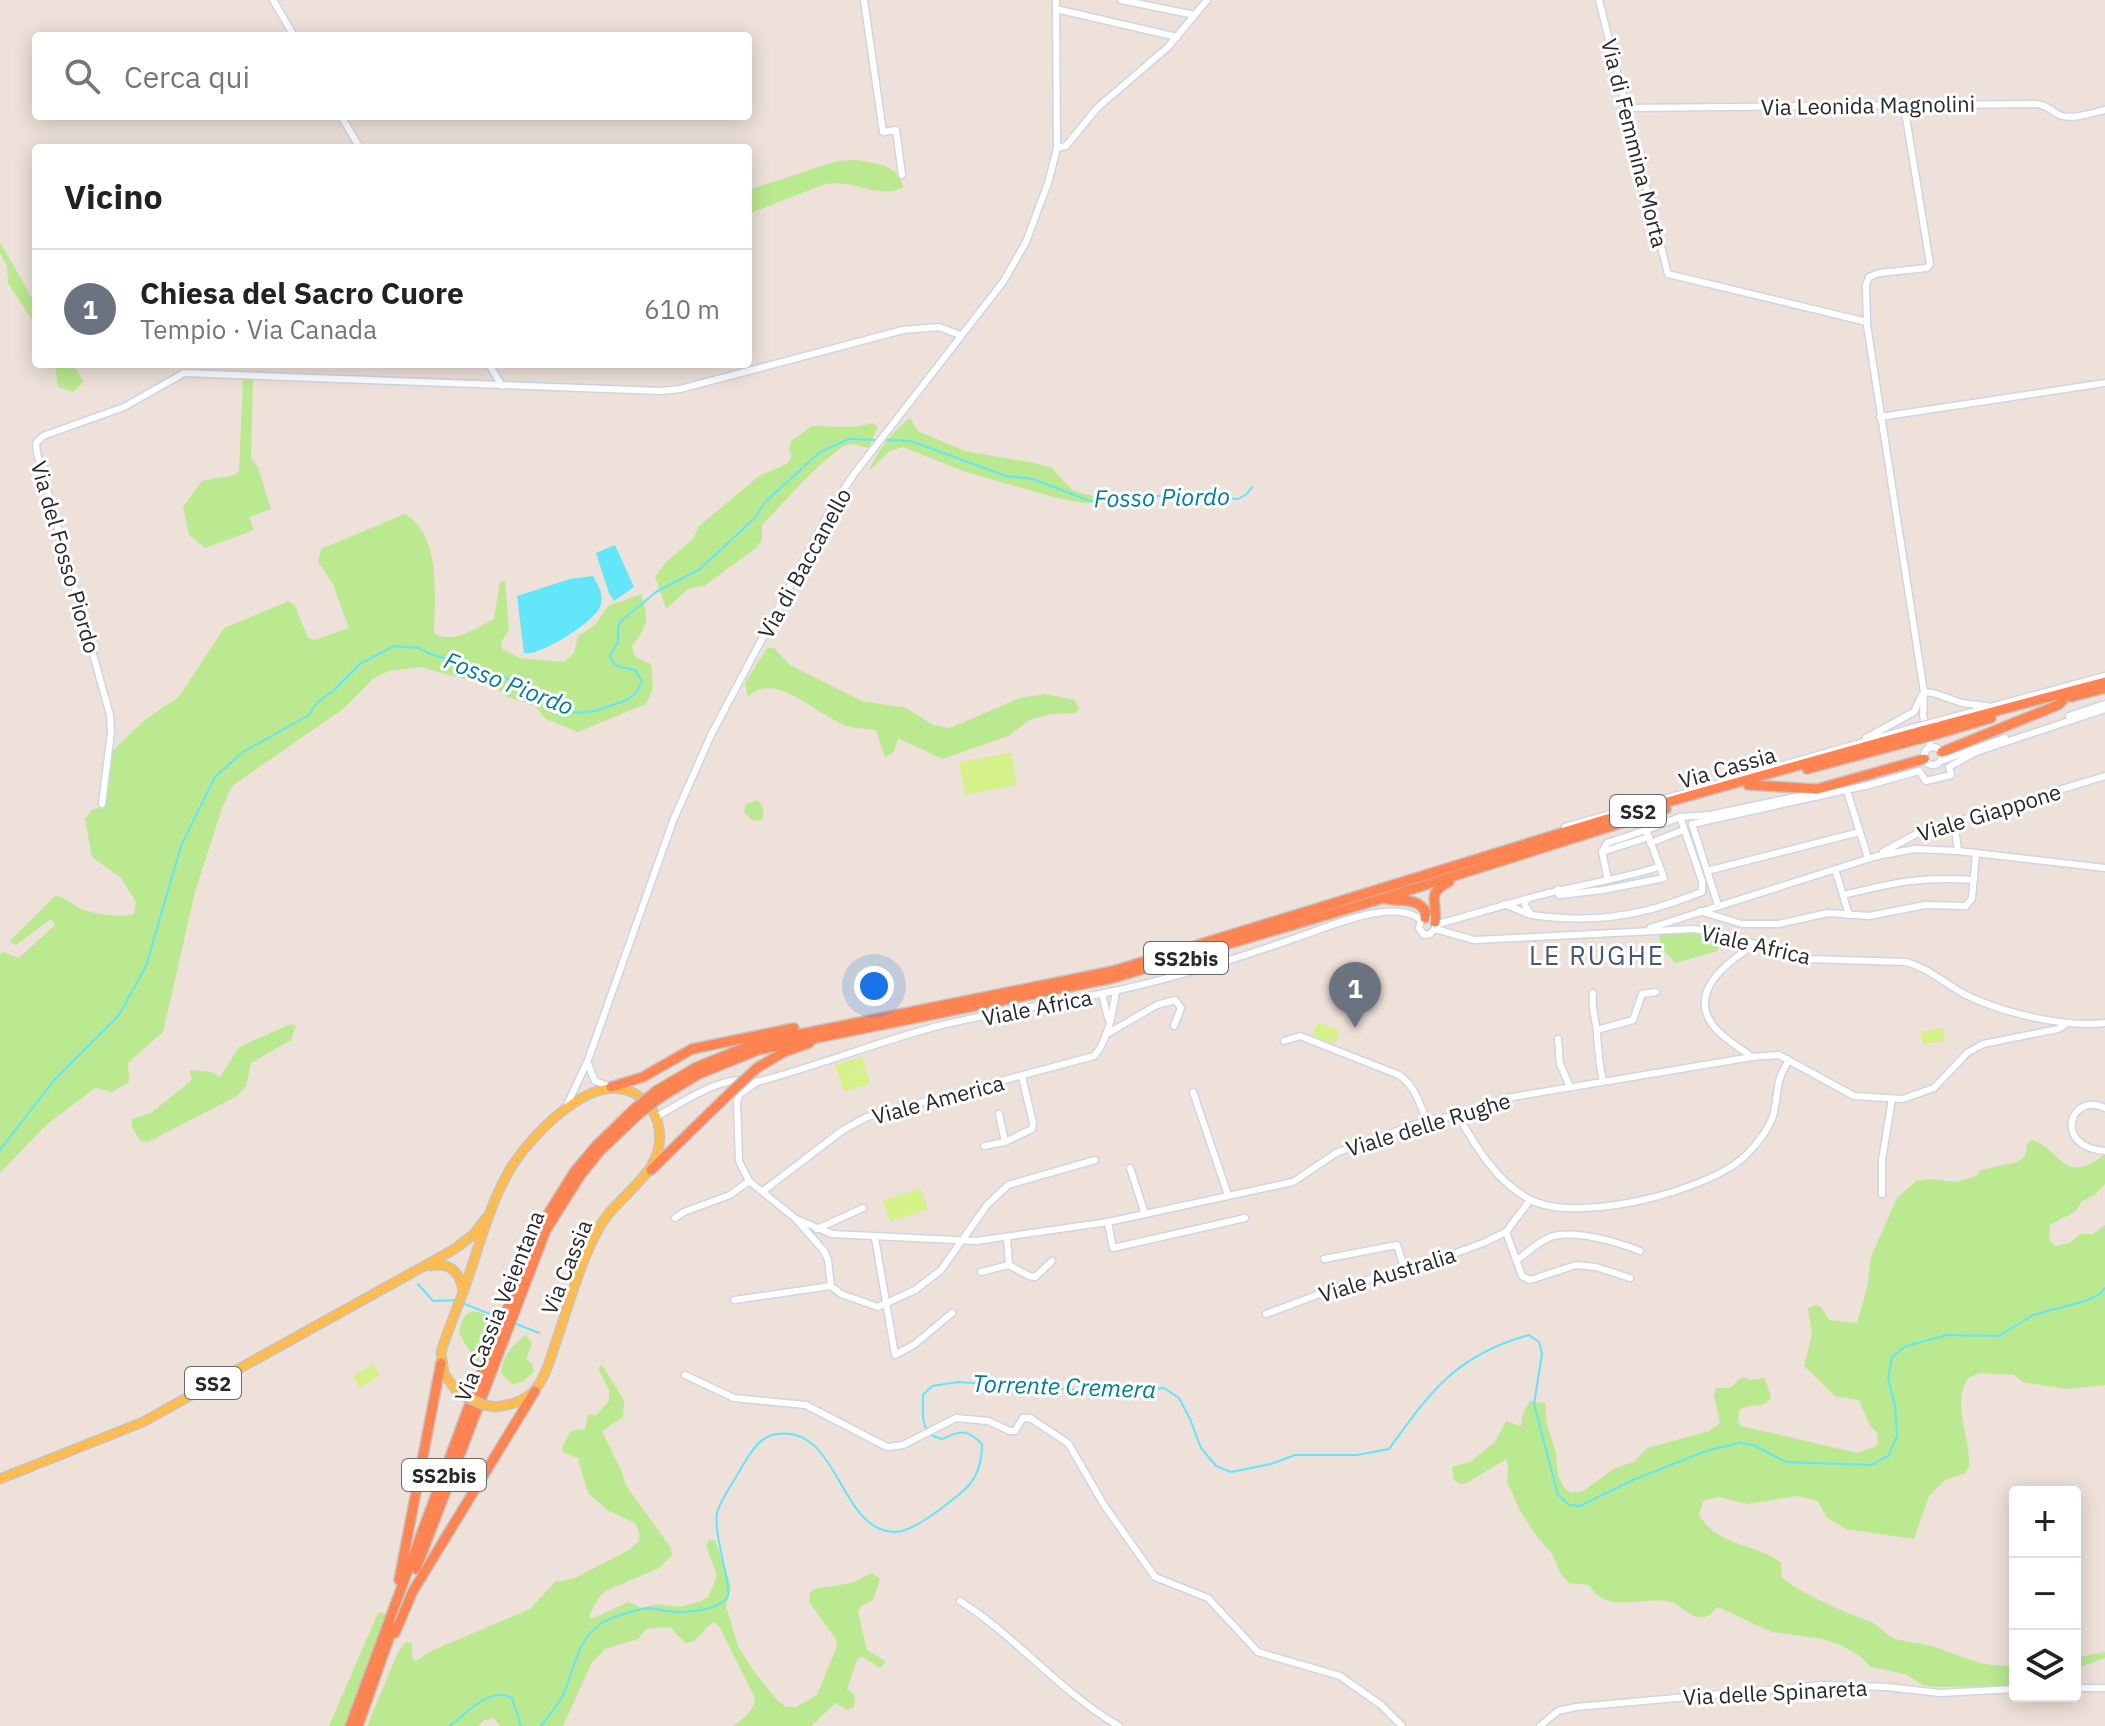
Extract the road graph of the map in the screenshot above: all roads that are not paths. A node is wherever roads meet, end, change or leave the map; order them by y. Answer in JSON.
{"nodes":[{"id":1,"x":273,"y":0,"type":"edge"},
{"id":2,"x":864,"y":0,"type":"edge"},
{"id":3,"x":1056,"y":0,"type":"edge"},
{"id":4,"x":1121,"y":0,"type":"edge"},
{"id":5,"x":1207,"y":0,"type":"edge"},
{"id":6,"x":1599,"y":0,"type":"edge"},
{"id":7,"x":1056,"y":9,"type":"junction"},
{"id":8,"x":1195,"y":15,"type":"junction"},
{"id":9,"x":292,"y":32,"type":"edge"},
{"id":10,"x":1177,"y":37,"type":"junction"},
{"id":11,"x":1904,"y":105,"type":"junction"},
{"id":12,"x":1626,"y":108,"type":"junction"},
{"id":13,"x":2105,"y":110,"type":"edge"},
{"id":14,"x":343,"y":120,"type":"edge"},
{"id":15,"x":358,"y":144,"type":"edge"},
{"id":16,"x":1057,"y":148,"type":"junction"},
{"id":17,"x":902,"y":175,"type":"dead end"},
{"id":18,"x":1867,"y":322,"type":"junction"},
{"id":19,"x":960,"y":335,"type":"junction"},
{"id":20,"x":491,"y":368,"type":"edge"},
{"id":21,"x":2105,"y":383,"type":"edge"},
{"id":22,"x":502,"y":386,"type":"junction"},
{"id":23,"x":1880,"y":417,"type":"junction"},
{"id":24,"x":2105,"y":679,"type":"edge"},
{"id":25,"x":2105,"y":688,"type":"edge"},
{"id":26,"x":1924,"y":692,"type":"junction"},
{"id":27,"x":2063,"y":700,"type":"junction"},
{"id":28,"x":1990,"y":706,"type":"junction"},
{"id":29,"x":2105,"y":707,"type":"edge"},
{"id":30,"x":1914,"y":712,"type":"junction"},
{"id":31,"x":1923,"y":716,"type":"junction"},
{"id":32,"x":1936,"y":728,"type":"junction"},
{"id":33,"x":1917,"y":733,"type":"junction"},
{"id":34,"x":1856,"y":744,"type":"junction"},
{"id":35,"x":1931,"y":747,"type":"junction"},
{"id":36,"x":1941,"y":757,"type":"junction"},
{"id":37,"x":1925,"y":761,"type":"junction"},
{"id":38,"x":2105,"y":776,"type":"edge"},
{"id":39,"x":1748,"y":785,"type":"junction"},
{"id":40,"x":1847,"y":791,"type":"junction"},
{"id":41,"x":102,"y":804,"type":"dead end"},
{"id":42,"x":1680,"y":817,"type":"junction"},
{"id":43,"x":1954,"y":821,"type":"junction"},
{"id":44,"x":1684,"y":830,"type":"junction"},
{"id":45,"x":1860,"y":832,"type":"junction"},
{"id":46,"x":1648,"y":837,"type":"junction"},
{"id":47,"x":1517,"y":842,"type":"joint"},
{"id":48,"x":1958,"y":851,"type":"junction"},
{"id":49,"x":1976,"y":853,"type":"junction"},
{"id":50,"x":1877,"y":856,"type":"junction"},
{"id":51,"x":1868,"y":858,"type":"junction"},
{"id":52,"x":2105,"y":860,"type":"edge"},
{"id":53,"x":2095,"y":865,"type":"junction"},
{"id":54,"x":1658,"y":867,"type":"junction"},
{"id":55,"x":2105,"y":868,"type":"edge"},
{"id":56,"x":1835,"y":869,"type":"junction"},
{"id":57,"x":1707,"y":871,"type":"junction"},
{"id":58,"x":1464,"y":873,"type":"junction"},
{"id":59,"x":1432,"y":874,"type":"junction"},
{"id":60,"x":1608,"y":880,"type":"junction"},
{"id":61,"x":1974,"y":880,"type":"junction"},
{"id":62,"x":1558,"y":889,"type":"junction"},
{"id":63,"x":1843,"y":895,"type":"junction"},
{"id":64,"x":1361,"y":896,"type":"joint"},
{"id":65,"x":1384,"y":898,"type":"junction"},
{"id":66,"x":1526,"y":899,"type":"junction"},
{"id":67,"x":1504,"y":904,"type":"junction"},
{"id":68,"x":1718,"y":905,"type":"junction"},
{"id":69,"x":1700,"y":911,"type":"junction"},
{"id":70,"x":1531,"y":915,"type":"junction"},
{"id":71,"x":1849,"y":915,"type":"junction"},
{"id":72,"x":1430,"y":923,"type":"junction"},
{"id":73,"x":1645,"y":930,"type":"junction"},
{"id":74,"x":1756,"y":944,"type":"junction"},
{"id":75,"x":1116,"y":991,"type":"junction"},
{"id":76,"x":1656,"y":992,"type":"dead end"},
{"id":77,"x":1593,"y":993,"type":"dead end"},
{"id":78,"x":1102,"y":994,"type":"junction"},
{"id":79,"x":1109,"y":1021,"type":"junction"},
{"id":80,"x":872,"y":1022,"type":"junction"},
{"id":81,"x":2105,"y":1023,"type":"edge"},
{"id":82,"x":2066,"y":1024,"type":"junction"},
{"id":83,"x":849,"y":1026,"type":"junction"},
{"id":84,"x":1174,"y":1026,"type":"dead end"},
{"id":85,"x":1597,"y":1030,"type":"junction"},
{"id":86,"x":1105,"y":1035,"type":"junction"},
{"id":87,"x":1558,"y":1039,"type":"dead end"},
{"id":88,"x":1284,"y":1041,"type":"dead end"},
{"id":89,"x":1752,"y":1057,"type":"junction"},
{"id":90,"x":588,"y":1060,"type":"junction"},
{"id":91,"x":1789,"y":1060,"type":"junction"},
{"id":92,"x":1022,"y":1077,"type":"junction"},
{"id":93,"x":1603,"y":1081,"type":"junction"},
{"id":94,"x":757,"y":1082,"type":"junction"},
{"id":95,"x":611,"y":1087,"type":"junction"},
{"id":96,"x":1570,"y":1087,"type":"junction"},
{"id":97,"x":1193,"y":1092,"type":"dead end"},
{"id":98,"x":1892,"y":1099,"type":"junction"},
{"id":99,"x":2105,"y":1108,"type":"edge"},
{"id":100,"x":564,"y":1110,"type":"junction"},
{"id":101,"x":999,"y":1114,"type":"dead end"},
{"id":102,"x":1458,"y":1116,"type":"junction"},
{"id":103,"x":656,"y":1117,"type":"junction"},
{"id":104,"x":1427,"y":1120,"type":"junction"},
{"id":105,"x":1005,"y":1142,"type":"junction"},
{"id":106,"x":984,"y":1146,"type":"dead end"},
{"id":107,"x":2105,"y":1151,"type":"edge"},
{"id":108,"x":1095,"y":1160,"type":"dead end"},
{"id":109,"x":1130,"y":1168,"type":"dead end"},
{"id":110,"x":651,"y":1170,"type":"junction"},
{"id":111,"x":749,"y":1181,"type":"junction"},
{"id":112,"x":763,"y":1191,"type":"junction"},
{"id":113,"x":1882,"y":1194,"type":"dead end"},
{"id":114,"x":1228,"y":1195,"type":"junction"},
{"id":115,"x":1530,"y":1200,"type":"junction"},
{"id":116,"x":493,"y":1207,"type":"junction"},
{"id":117,"x":863,"y":1208,"type":"dead end"},
{"id":118,"x":1145,"y":1214,"type":"junction"},
{"id":119,"x":675,"y":1218,"type":"dead end"},
{"id":120,"x":1245,"y":1218,"type":"dead end"},
{"id":121,"x":796,"y":1219,"type":"junction"},
{"id":122,"x":1108,"y":1222,"type":"junction"},
{"id":123,"x":817,"y":1229,"type":"junction"},
{"id":124,"x":1506,"y":1232,"type":"junction"},
{"id":125,"x":875,"y":1238,"type":"junction"},
{"id":126,"x":1007,"y":1238,"type":"junction"},
{"id":127,"x":961,"y":1239,"type":"junction"},
{"id":128,"x":1640,"y":1251,"type":"dead end"},
{"id":129,"x":1324,"y":1259,"type":"dead end"},
{"id":130,"x":1517,"y":1260,"type":"junction"},
{"id":131,"x":1052,"y":1261,"type":"dead end"},
{"id":132,"x":1009,"y":1265,"type":"junction"},
{"id":133,"x":418,"y":1269,"type":"junction"},
{"id":134,"x":1405,"y":1271,"type":"junction"},
{"id":135,"x":981,"y":1272,"type":"dead end"},
{"id":136,"x":1630,"y":1278,"type":"dead end"},
{"id":137,"x":831,"y":1286,"type":"junction"},
{"id":138,"x":461,"y":1300,"type":"junction"},
{"id":139,"x":734,"y":1300,"type":"dead end"},
{"id":140,"x":887,"y":1304,"type":"junction"},
{"id":141,"x":952,"y":1313,"type":"dead end"},
{"id":142,"x":1266,"y":1314,"type":"dead end"},
{"id":143,"x":504,"y":1329,"type":"junction"},
{"id":144,"x":441,"y":1363,"type":"junction"},
{"id":145,"x":685,"y":1375,"type":"dead end"},
{"id":146,"x":535,"y":1391,"type":"junction"},
{"id":147,"x":0,"y":1479,"type":"edge"},
{"id":148,"x":960,"y":1601,"type":"dead end"},
{"id":149,"x":389,"y":1622,"type":"junction"},
{"id":150,"x":385,"y":1650,"type":"junction"},
{"id":151,"x":2081,"y":1688,"type":"edge"},
{"id":152,"x":2105,"y":1688,"type":"edge"},
{"id":153,"x":2009,"y":1689,"type":"edge"},
{"id":154,"x":350,"y":1726,"type":"edge"},
{"id":155,"x":358,"y":1726,"type":"edge"},
{"id":156,"x":1119,"y":1726,"type":"edge"},
{"id":157,"x":1402,"y":1726,"type":"edge"},
{"id":158,"x":1540,"y":1726,"type":"edge"}],
"edges":[{"from":1,"to":9,"type":"street"},
{"from":2,"to":17,"type":"street"},
{"from":3,"to":7,"type":"street","name":"Via di Baccanello"},
{"from":4,"to":8,"type":"street"},
{"from":5,"to":8,"type":"street"},
{"from":6,"to":12,"type":"street","name":"Via di Femmina Morta"},
{"from":7,"to":10,"type":"street"},
{"from":7,"to":16,"type":"street","name":"Via di Baccanello"},
{"from":8,"to":10,"type":"street"},
{"from":10,"to":16,"type":"street"},
{"from":11,"to":12,"type":"street","name":"Via Leonida Magnolini"},
{"from":11,"to":13,"type":"street","name":"Via Leonida Magnolini"},
{"from":11,"to":18,"type":"street"},
{"from":12,"to":18,"type":"street","name":"Via di Femmina Morta"},
{"from":14,"to":15,"type":"street"},
{"from":16,"to":19,"type":"street","name":"Via di Baccanello"},
{"from":18,"to":23,"type":"street"},
{"from":19,"to":22,"type":"street","name":"Via del Fosso Piordo"},
{"from":19,"to":90,"type":"street","name":"Via di Baccanello"},
{"from":20,"to":22,"type":"street"},
{"from":21,"to":23,"type":"street"},
{"from":22,"to":41,"type":"street","name":"Via del Fosso Piordo"},
{"from":23,"to":26,"type":"street"},
{"from":24,"to":28,"type":"street"},
{"from":24,"to":32,"type":"highway","name":"Via Cassia","number":"SS2"},
{"from":25,"to":27,"type":"highway","name":"Via Cassia","number":"SS2"},
{"from":26,"to":28,"type":"street"},
{"from":26,"to":30,"type":"street"},
{"from":26,"to":31,"type":"street"},
{"from":27,"to":32,"type":"highway","name":"Via Cassia","number":"SS2"},
{"from":27,"to":36,"type":"highway"},
{"from":28,"to":32,"type":"street"},
{"from":29,"to":36,"type":"street"},
{"from":29,"to":40,"type":"street"},
{"from":30,"to":31,"type":"street"},
{"from":30,"to":34,"type":"street"},
{"from":31,"to":35,"type":"street"},
{"from":32,"to":33,"type":"highway","name":"Via Cassia","number":"SS2","bridge":true},
{"from":33,"to":34,"type":"street"},
{"from":33,"to":39,"type":"highway","name":"Via Cassia","number":"SS2"},
{"from":33,"to":59,"type":"highway","name":"Via Cassia","number":"SS2"},
{"from":34,"to":47,"type":"street"},
{"from":35,"to":36,"type":"street"},
{"from":35,"to":37,"type":"street"},
{"from":36,"to":37,"type":"street"},
{"from":37,"to":39,"type":"highway"},
{"from":37,"to":42,"type":"street"},
{"from":38,"to":43,"type":"street","name":"Viale Giappone"},
{"from":39,"to":58,"type":"highway","name":"Via Cassia","number":"SS2"},
{"from":40,"to":45,"type":"street"},
{"from":40,"to":57,"type":"street"},
{"from":42,"to":44,"type":"street"},
{"from":42,"to":46,"type":"street"},
{"from":43,"to":48,"type":"street"},
{"from":43,"to":50,"type":"street","name":"Viale Giappone"},
{"from":44,"to":46,"type":"street"},
{"from":44,"to":70,"type":"street","name":"Viale Africa"},
{"from":45,"to":51,"type":"street"},
{"from":45,"to":57,"type":"street"},
{"from":46,"to":54,"type":"street"},
{"from":46,"to":60,"type":"street"},
{"from":47,"to":59,"type":"highway"},
{"from":48,"to":49,"type":"street","name":"Viale Giappone"},
{"from":48,"to":50,"type":"street","name":"Viale Giappone"},
{"from":49,"to":53,"type":"street","name":"Viale Giappone"},
{"from":49,"to":61,"type":"street"},
{"from":50,"to":51,"type":"street","name":"Viale Giappone"},
{"from":51,"to":56,"type":"street","name":"Viale Giappone"},
{"from":52,"to":53,"type":"street"},
{"from":53,"to":55,"type":"street","name":"Viale Giappone"},
{"from":54,"to":60,"type":"street"},
{"from":54,"to":62,"type":"street"},
{"from":56,"to":63,"type":"street"},
{"from":56,"to":68,"type":"street","name":"Viale Giappone"},
{"from":57,"to":68,"type":"street"},
{"from":58,"to":65,"type":"highway","name":"Via Cassia","number":"SS2"},
{"from":58,"to":72,"type":"highway"},
{"from":59,"to":64,"type":"highway","name":"Via Cassia","number":"SS2"},
{"from":60,"to":62,"type":"street"},
{"from":61,"to":63,"type":"street"},
{"from":61,"to":71,"type":"street"},
{"from":62,"to":66,"type":"street"},
{"from":63,"to":71,"type":"street"},
{"from":64,"to":80,"type":"highway","name":"Via Cassia Veientana","number":"SS2bis"},
{"from":65,"to":72,"type":"highway"},
{"from":65,"to":80,"type":"highway","name":"Via Cassia Veientana","number":"SS2bis"},
{"from":66,"to":67,"type":"street","name":"Viale Africa"},
{"from":66,"to":70,"type":"street"},
{"from":67,"to":70,"type":"street"},
{"from":67,"to":72,"type":"street","name":"Viale Africa"},
{"from":68,"to":69,"type":"street","name":"Viale Giappone"},
{"from":69,"to":71,"type":"street"},
{"from":69,"to":73,"type":"street","name":"Viale Giappone"},
{"from":72,"to":73,"type":"street","name":"Viale Africa"},
{"from":72,"to":75,"type":"street","name":"Viale Africa"},
{"from":73,"to":74,"type":"street","name":"Viale Africa"},
{"from":74,"to":82,"type":"street","name":"Viale Africa"},
{"from":74,"to":89,"type":"street"},
{"from":75,"to":78,"type":"street","name":"Viale Africa"},
{"from":75,"to":79,"type":"street"},
{"from":76,"to":85,"type":"street"},
{"from":77,"to":85,"type":"street"},
{"from":78,"to":79,"type":"street"},
{"from":78,"to":94,"type":"street","name":"Viale Africa"},
{"from":79,"to":86,"type":"street"},
{"from":80,"to":83,"type":"highway","name":"Via Cassia Veientana","number":"SS2bis"},
{"from":81,"to":82,"type":"street","name":"Viale delle Rughe"},
{"from":82,"to":98,"type":"street","name":"Viale delle Rughe"},
{"from":83,"to":95,"type":"highway","number":"SS2"},
{"from":83,"to":110,"type":"highway","bridge":true},
{"from":83,"to":143,"type":"highway","name":"Via Cassia Veientana","number":"SS2bis","bridge":true},
{"from":84,"to":86,"type":"street","name":"Viale America"},
{"from":85,"to":93,"type":"street"},
{"from":86,"to":92,"type":"street","name":"Viale America"},
{"from":87,"to":96,"type":"street"},
{"from":88,"to":104,"type":"street"},
{"from":89,"to":91,"type":"street","name":"Viale delle Rughe"},
{"from":89,"to":93,"type":"street","name":"Viale delle Rughe"},
{"from":90,"to":95,"type":"street"},
{"from":90,"to":100,"type":"street","name":"Via di Baccanello"},
{"from":91,"to":98,"type":"street","name":"Viale delle Rughe"},
{"from":91,"to":115,"type":"street"},
{"from":92,"to":105,"type":"street"},
{"from":92,"to":112,"type":"street","name":"Viale America"},
{"from":93,"to":96,"type":"street","name":"Viale delle Rughe"},
{"from":94,"to":103,"type":"street","name":"Viale Africa"},
{"from":94,"to":111,"type":"street"},
{"from":95,"to":100,"type":"main road","number":"SS2"},
{"from":95,"to":103,"type":"main road"},
{"from":96,"to":102,"type":"street","name":"Viale delle Rughe"},
{"from":97,"to":114,"type":"street"},
{"from":98,"to":113,"type":"street"},
{"from":99,"to":107,"type":"street"},
{"from":100,"to":116,"type":"main road","number":"SS2"},
{"from":101,"to":105,"type":"street"},
{"from":102,"to":104,"type":"street","name":"Viale delle Rughe"},
{"from":102,"to":115,"type":"street"},
{"from":103,"to":110,"type":"main road"},
{"from":104,"to":114,"type":"street","name":"Viale delle Rughe"},
{"from":105,"to":106,"type":"street"},
{"from":108,"to":127,"type":"street"},
{"from":109,"to":118,"type":"street"},
{"from":110,"to":146,"type":"main road","name":"Via Cassia"},
{"from":111,"to":112,"type":"street"},
{"from":111,"to":119,"type":"street"},
{"from":112,"to":121,"type":"street"},
{"from":114,"to":118,"type":"street","name":"Viale delle Rughe"},
{"from":115,"to":124,"type":"street","name":"Viale Australia"},
{"from":116,"to":133,"type":"main road","number":"SS2"},
{"from":116,"to":138,"type":"main road","number":"SS2"},
{"from":117,"to":123,"type":"street"},
{"from":118,"to":122,"type":"street","name":"Viale delle Rughe"},
{"from":120,"to":122,"type":"street"},
{"from":121,"to":123,"type":"street","name":"Viale delle Rughe"},
{"from":121,"to":137,"type":"street"},
{"from":122,"to":126,"type":"street","name":"Viale delle Rughe"},
{"from":123,"to":125,"type":"street","name":"Viale delle Rughe"},
{"from":124,"to":130,"type":"street"},
{"from":124,"to":134,"type":"street","name":"Viale Australia"},
{"from":125,"to":127,"type":"street","name":"Viale delle Rughe"},
{"from":125,"to":140,"type":"street"},
{"from":126,"to":127,"type":"street","name":"Viale delle Rughe"},
{"from":126,"to":132,"type":"street"},
{"from":127,"to":140,"type":"street"},
{"from":128,"to":130,"type":"street"},
{"from":129,"to":134,"type":"street"},
{"from":130,"to":136,"type":"street"},
{"from":131,"to":132,"type":"street"},
{"from":132,"to":135,"type":"street"},
{"from":133,"to":138,"type":"main road"},
{"from":133,"to":147,"type":"main road","number":"SS2"},
{"from":134,"to":142,"type":"street","name":"Viale Australia"},
{"from":137,"to":139,"type":"street"},
{"from":137,"to":140,"type":"street"},
{"from":138,"to":144,"type":"main road","number":"SS2"},
{"from":140,"to":141,"type":"street"},
{"from":143,"to":149,"type":"highway","name":"Via Cassia Veientana","number":"SS2bis"},
{"from":143,"to":150,"type":"highway","name":"Via Cassia Veientana","number":"SS2bis"},
{"from":144,"to":146,"type":"main road","bridge":true},
{"from":144,"to":149,"type":"highway"},
{"from":145,"to":157,"type":"street"},
{"from":146,"to":150,"type":"highway"},
{"from":148,"to":156,"type":"street"},
{"from":149,"to":154,"type":"highway","name":"Via Cassia Veientana","number":"SS2bis"},
{"from":150,"to":155,"type":"highway","name":"Via Cassia Veientana","number":"SS2bis"},
{"from":151,"to":152,"type":"street"},
{"from":153,"to":158,"type":"street","name":"Via delle Spinareta"}]}
